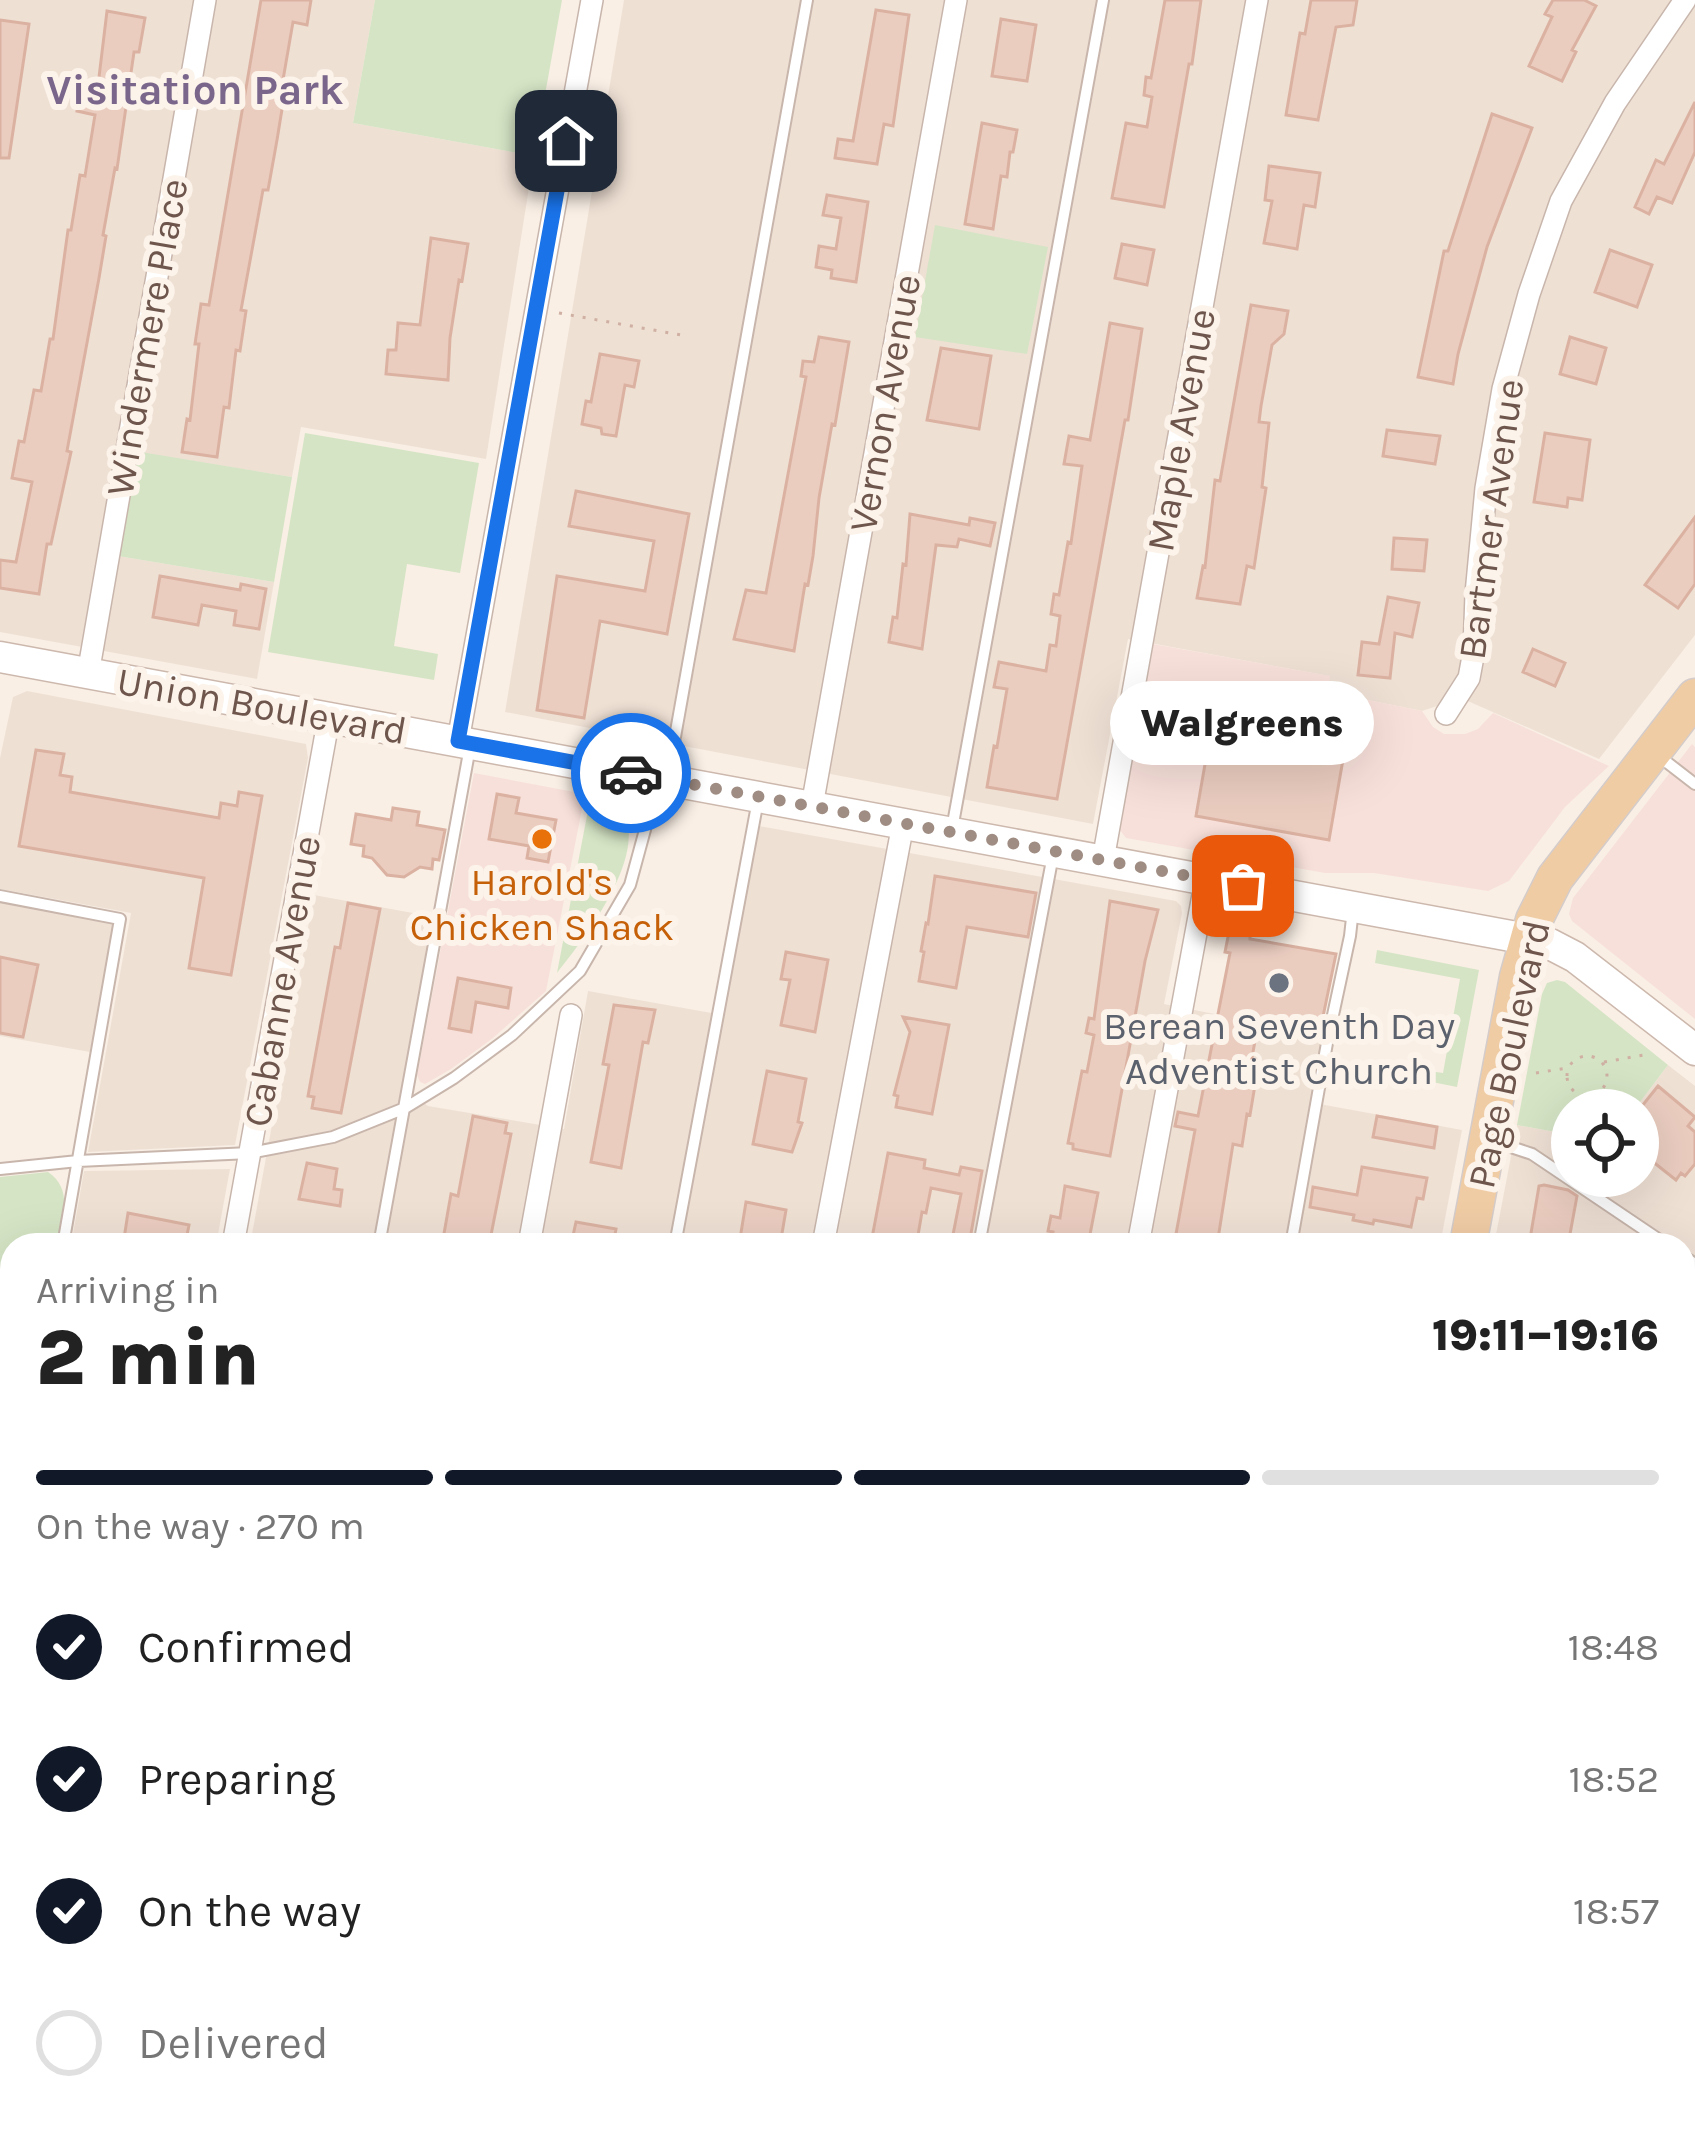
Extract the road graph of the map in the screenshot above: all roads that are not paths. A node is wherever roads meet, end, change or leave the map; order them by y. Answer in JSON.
{"nodes":[{"id":1,"x":205,"y":0,"type":"edge"},
{"id":2,"x":592,"y":0,"type":"edge"},
{"id":3,"x":807,"y":0,"type":"edge"},
{"id":4,"x":956,"y":0,"type":"edge"},
{"id":5,"x":1103,"y":0,"type":"edge"},
{"id":6,"x":1257,"y":0,"type":"edge"},
{"id":7,"x":1685,"y":0,"type":"edge"},
{"id":8,"x":0,"y":660,"type":"edge"},
{"id":9,"x":88,"y":674,"type":"junction"},
{"id":10,"x":1695,"y":697,"type":"edge"},
{"id":11,"x":1446,"y":714,"type":"dead end"},
{"id":12,"x":328,"y":717,"type":"junction"},
{"id":13,"x":464,"y":742,"type":"junction"},
{"id":14,"x":1653,"y":751,"type":"junction"},
{"id":15,"x":1695,"y":784,"type":"edge"},
{"id":16,"x":660,"y":792,"type":"junction"},
{"id":17,"x":759,"y":797,"type":"junction"},
{"id":18,"x":812,"y":806,"type":"junction"},
{"id":19,"x":904,"y":824,"type":"junction"},
{"id":20,"x":952,"y":832,"type":"junction"},
{"id":21,"x":1054,"y":852,"type":"junction"},
{"id":22,"x":1103,"y":860,"type":"junction"},
{"id":23,"x":1206,"y":879,"type":"junction"},
{"id":24,"x":0,"y":896,"type":"edge"},
{"id":25,"x":1353,"y":906,"type":"junction"},
{"id":26,"x":1527,"y":938,"type":"junction"},
{"id":27,"x":571,"y":1015,"type":"dead end"},
{"id":28,"x":1695,"y":1050,"type":"edge"},
{"id":29,"x":405,"y":1108,"type":"junction"},
{"id":30,"x":1487,"y":1140,"type":"junction"},
{"id":31,"x":250,"y":1154,"type":"junction"},
{"id":32,"x":78,"y":1161,"type":"junction"},
{"id":33,"x":0,"y":1169,"type":"edge"},
{"id":34,"x":65,"y":1233,"type":"edge"},
{"id":35,"x":235,"y":1233,"type":"edge"},
{"id":36,"x":381,"y":1233,"type":"edge"},
{"id":37,"x":531,"y":1233,"type":"edge"},
{"id":38,"x":677,"y":1233,"type":"edge"},
{"id":39,"x":825,"y":1233,"type":"edge"},
{"id":40,"x":981,"y":1233,"type":"edge"},
{"id":41,"x":1140,"y":1233,"type":"edge"},
{"id":42,"x":1293,"y":1233,"type":"edge"},
{"id":43,"x":1470,"y":1233,"type":"edge"},
{"id":44,"x":1649,"y":1233,"type":"edge"}],
"edges":[{"from":1,"to":9,"type":"street","name":"Windermere Place"},
{"from":2,"to":13,"type":"street"},
{"from":3,"to":16,"type":"lane"},
{"from":4,"to":18,"type":"street","name":"Vernon Avenue"},
{"from":5,"to":20,"type":"lane"},
{"from":6,"to":22,"type":"street","name":"Maple Avenue"},
{"from":7,"to":11,"type":"street","name":"Bartmer Avenue"},
{"from":8,"to":9,"type":"main road","name":"Union Boulevard"},
{"from":9,"to":12,"type":"main road","name":"Union Boulevard"},
{"from":10,"to":14,"type":"main road","name":"Page Boulevard"},
{"from":12,"to":13,"type":"main road","name":"Union Boulevard"},
{"from":12,"to":31,"type":"street","name":"Cabanne Avenue"},
{"from":13,"to":16,"type":"main road","name":"Union Boulevard"},
{"from":13,"to":29,"type":"lane"},
{"from":14,"to":15,"type":"lane"},
{"from":14,"to":26,"type":"main road","name":"Page Boulevard"},
{"from":16,"to":17,"type":"main road","name":"Union Boulevard"},
{"from":16,"to":29,"type":"lane"},
{"from":17,"to":18,"type":"main road","name":"Union Boulevard"},
{"from":17,"to":38,"type":"lane"},
{"from":18,"to":19,"type":"main road","name":"Union Boulevard"},
{"from":19,"to":20,"type":"main road","name":"Union Boulevard"},
{"from":19,"to":39,"type":"street"},
{"from":20,"to":21,"type":"main road","name":"Union Boulevard"},
{"from":21,"to":22,"type":"main road","name":"Union Boulevard"},
{"from":21,"to":40,"type":"lane"},
{"from":22,"to":23,"type":"main road","name":"Union Boulevard"},
{"from":23,"to":25,"type":"main road","name":"Union Boulevard"},
{"from":23,"to":41,"type":"street"},
{"from":24,"to":32,"type":"lane"},
{"from":25,"to":26,"type":"main road","name":"Union Boulevard"},
{"from":25,"to":42,"type":"lane"},
{"from":26,"to":28,"type":"main road","name":"Union Boulevard"},
{"from":26,"to":30,"type":"main road","name":"Page Boulevard"},
{"from":27,"to":37,"type":"street"},
{"from":29,"to":31,"type":"lane"},
{"from":29,"to":36,"type":"lane"},
{"from":30,"to":43,"type":"main road","name":"Page Boulevard"},
{"from":30,"to":44,"type":"lane"},
{"from":31,"to":32,"type":"lane"},
{"from":31,"to":35,"type":"street","name":"Cabanne Avenue"},
{"from":32,"to":33,"type":"lane"},
{"from":32,"to":34,"type":"lane"}]}
